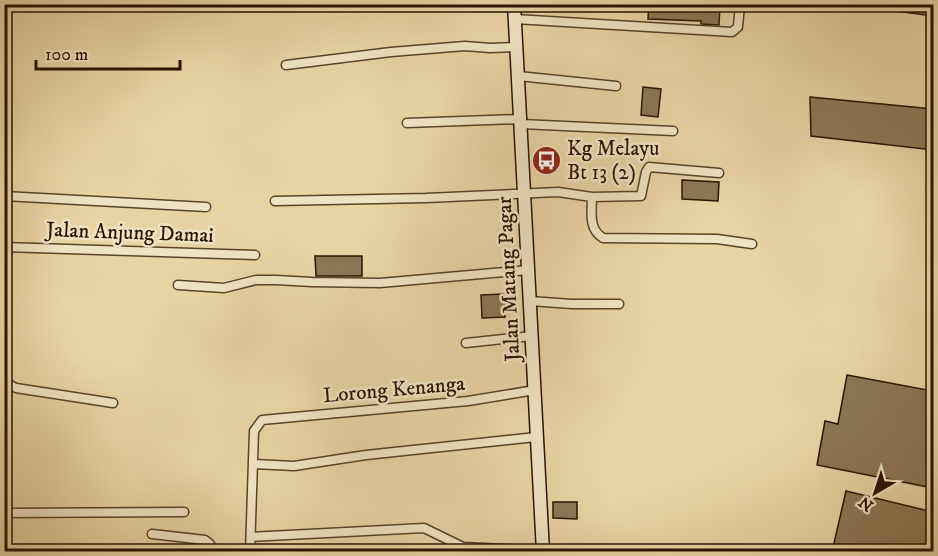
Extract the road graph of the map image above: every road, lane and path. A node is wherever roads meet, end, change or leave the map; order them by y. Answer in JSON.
{"nodes":[{"id":1,"x":514,"y":4,"type":"edge"},
{"id":2,"x":740,"y":4,"type":"edge"},
{"id":3,"x":515,"y":19,"type":"junction"},
{"id":4,"x":516,"y":47,"type":"junction"},
{"id":5,"x":285,"y":65,"type":"dead end"},
{"id":6,"x":518,"y":76,"type":"junction"},
{"id":7,"x":616,"y":86,"type":"dead end"},
{"id":8,"x":520,"y":122,"type":"junction"},
{"id":9,"x":407,"y":123,"type":"dead end"},
{"id":10,"x":673,"y":131,"type":"dead end"},
{"id":11,"x":718,"y":174,"type":"dead end"},
{"id":12,"x":524,"y":192,"type":"junction"},
{"id":13,"x":4,"y":196,"type":"edge"},
{"id":14,"x":592,"y":197,"type":"junction"},
{"id":15,"x":275,"y":201,"type":"dead end"},
{"id":16,"x":206,"y":207,"type":"dead end"},
{"id":17,"x":752,"y":244,"type":"dead end"},
{"id":18,"x":4,"y":247,"type":"edge"},
{"id":19,"x":255,"y":255,"type":"dead end"},
{"id":20,"x":528,"y":270,"type":"junction"},
{"id":21,"x":178,"y":285,"type":"dead end"},
{"id":22,"x":530,"y":301,"type":"junction"},
{"id":23,"x":619,"y":303,"type":"dead end"},
{"id":24,"x":532,"y":336,"type":"junction"},
{"id":25,"x":466,"y":342,"type":"dead end"},
{"id":26,"x":4,"y":382,"type":"edge"},
{"id":27,"x":534,"y":390,"type":"junction"},
{"id":28,"x":113,"y":403,"type":"dead end"},
{"id":29,"x":536,"y":437,"type":"junction"},
{"id":30,"x":253,"y":464,"type":"junction"},
{"id":31,"x":184,"y":512,"type":"dead end"},
{"id":32,"x":4,"y":513,"type":"edge"},
{"id":33,"x":152,"y":534,"type":"dead end"},
{"id":34,"x":251,"y":537,"type":"junction"},
{"id":35,"x":543,"y":551,"type":"edge"},
{"id":36,"x":213,"y":552,"type":"edge"},
{"id":37,"x":250,"y":552,"type":"edge"}],
"edges":[{"from":1,"to":3,"type":"main road","name":"Jalan Matang Pagar"},
{"from":2,"to":3,"type":"street"},
{"from":3,"to":4,"type":"main road","name":"Jalan Matang Pagar"},
{"from":4,"to":5,"type":"street"},
{"from":4,"to":6,"type":"main road","name":"Jalan Matang Pagar"},
{"from":6,"to":7,"type":"street"},
{"from":6,"to":8,"type":"main road","name":"Jalan Matang Pagar"},
{"from":8,"to":9,"type":"street"},
{"from":8,"to":10,"type":"street"},
{"from":8,"to":12,"type":"main road","name":"Jalan Matang Pagar"},
{"from":11,"to":14,"type":"street"},
{"from":12,"to":14,"type":"street"},
{"from":12,"to":15,"type":"street"},
{"from":12,"to":20,"type":"main road","name":"Jalan Matang Pagar"},
{"from":13,"to":16,"type":"street"},
{"from":14,"to":17,"type":"street"},
{"from":18,"to":19,"type":"street","name":"Jalan Anjung Damai"},
{"from":20,"to":21,"type":"street"},
{"from":20,"to":22,"type":"main road","name":"Jalan Matang Pagar"},
{"from":22,"to":23,"type":"street"},
{"from":22,"to":24,"type":"main road","name":"Jalan Matang Pagar"},
{"from":24,"to":25,"type":"street"},
{"from":24,"to":27,"type":"main road","name":"Jalan Matang Pagar"},
{"from":26,"to":28,"type":"street"},
{"from":27,"to":29,"type":"main road","name":"Jalan Matang Pagar"},
{"from":27,"to":30,"type":"street","name":"Lorong Kenanga"},
{"from":29,"to":30,"type":"street"},
{"from":29,"to":35,"type":"main road","name":"Jalan Matang Pagar"},
{"from":30,"to":34,"type":"street"},
{"from":31,"to":32,"type":"street"},
{"from":33,"to":36,"type":"street"},
{"from":34,"to":35,"type":"street"},
{"from":34,"to":37,"type":"street"}]}
